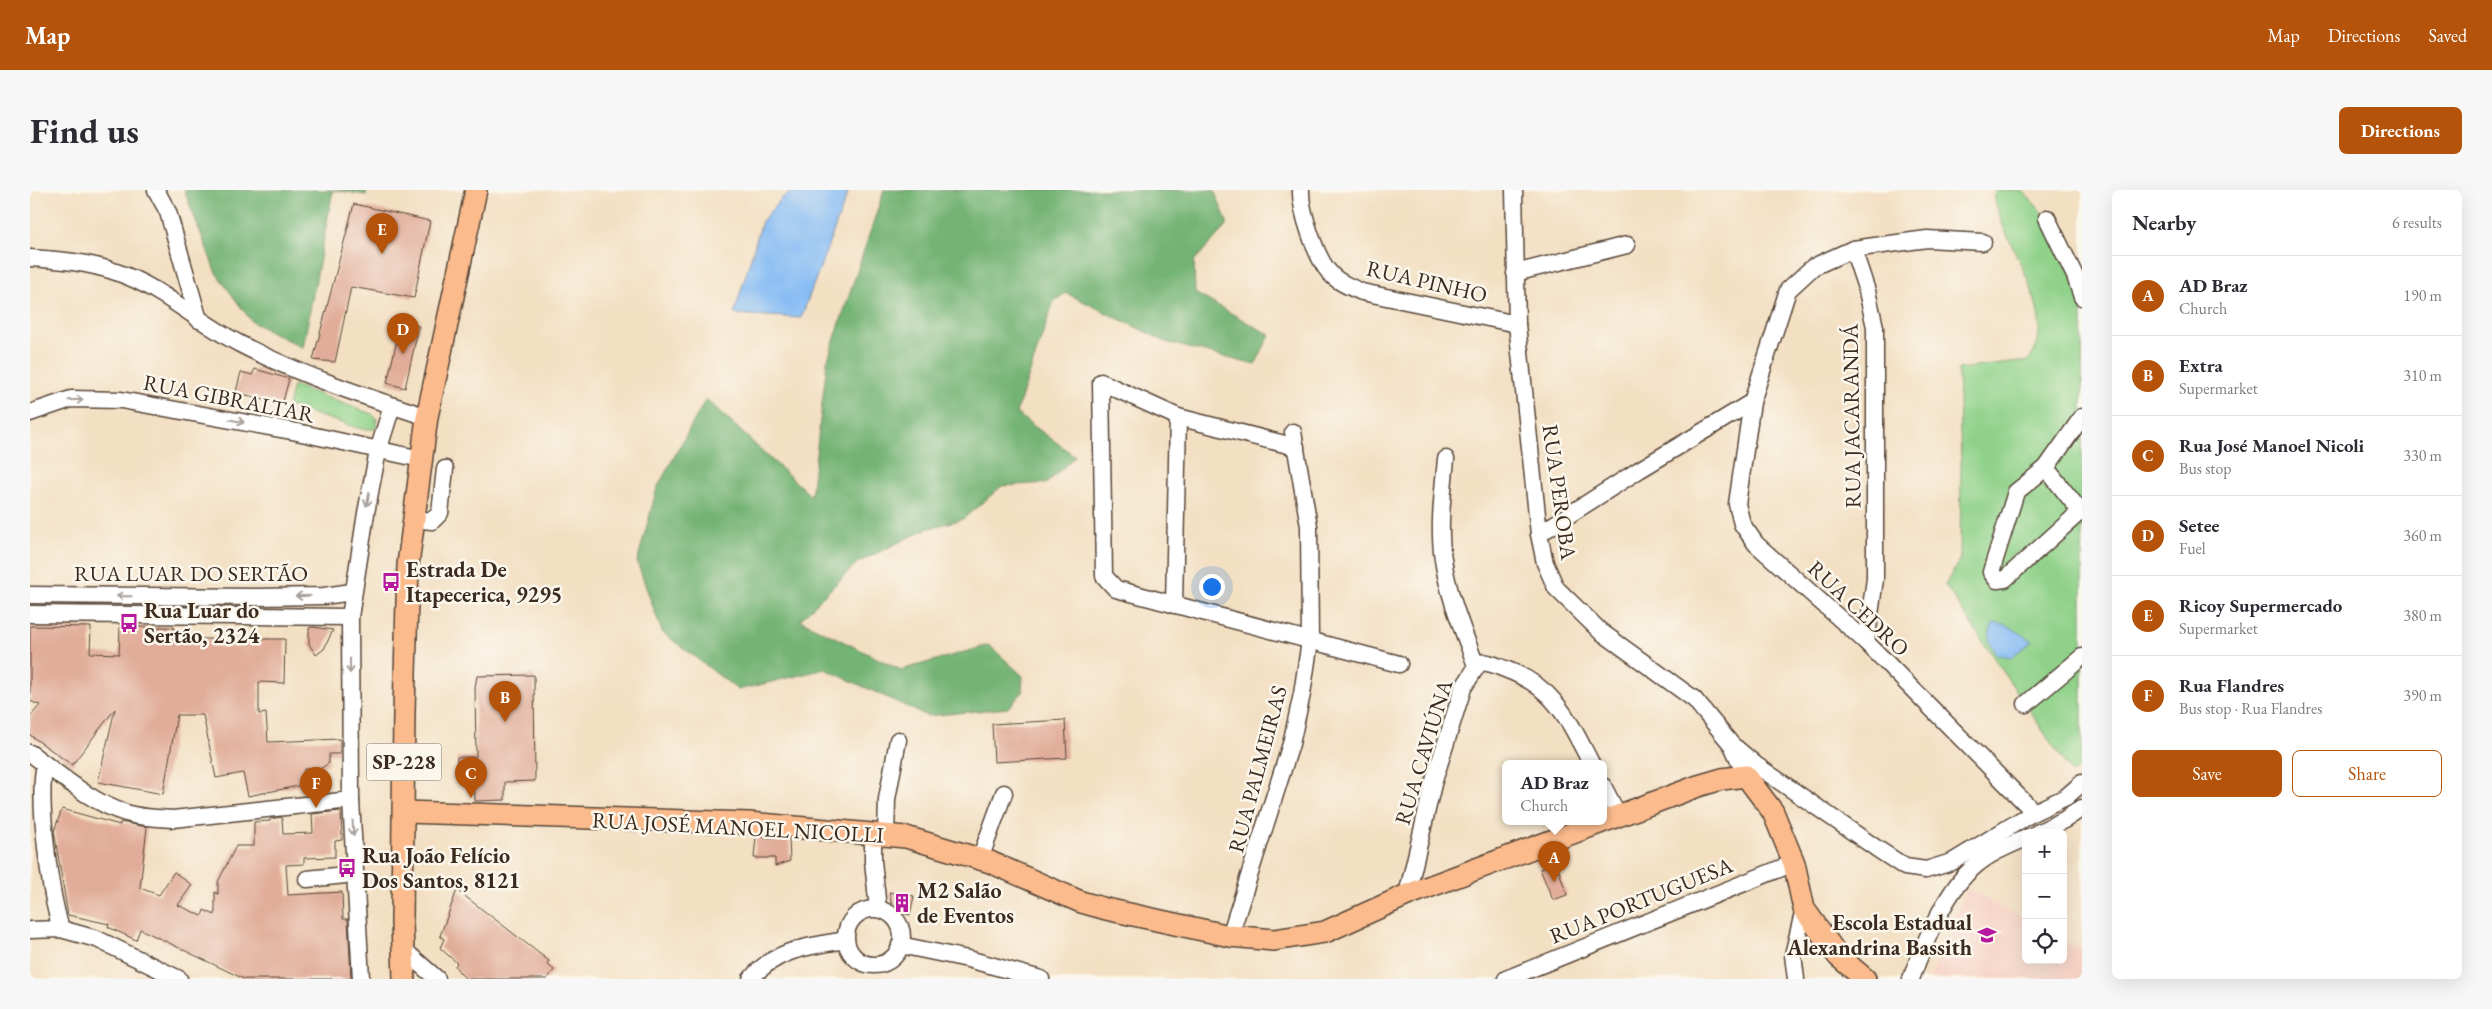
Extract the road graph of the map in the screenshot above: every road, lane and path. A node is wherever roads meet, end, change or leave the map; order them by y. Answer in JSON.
{"nodes":[{"id":1,"x":156,"y":190,"type":"edge"},
{"id":2,"x":476,"y":190,"type":"edge"},
{"id":3,"x":1301,"y":190,"type":"edge"},
{"id":4,"x":1514,"y":190,"type":"edge"},
{"id":5,"x":2047,"y":218,"type":"dead end"},
{"id":6,"x":1983,"y":242,"type":"dead end"},
{"id":7,"x":1627,"y":245,"type":"dead end"},
{"id":8,"x":1853,"y":249,"type":"junction"},
{"id":9,"x":30,"y":258,"type":"edge"},
{"id":10,"x":1515,"y":272,"type":"junction"},
{"id":11,"x":2082,"y":297,"type":"edge"},
{"id":12,"x":200,"y":320,"type":"junction"},
{"id":13,"x":1517,"y":324,"type":"junction"},
{"id":14,"x":1752,"y":402,"type":"junction"},
{"id":15,"x":392,"y":406,"type":"junction"},
{"id":16,"x":30,"y":414,"type":"edge"},
{"id":17,"x":427,"y":417,"type":"junction"},
{"id":18,"x":1178,"y":417,"type":"junction"},
{"id":19,"x":2082,"y":417,"type":"edge"},
{"id":20,"x":378,"y":451,"type":"junction"},
{"id":21,"x":421,"y":459,"type":"junction"},
{"id":22,"x":1446,"y":459,"type":"dead end"},
{"id":23,"x":2046,"y":468,"type":"junction"},
{"id":24,"x":445,"y":469,"type":"dead end"},
{"id":25,"x":2081,"y":510,"type":"edge"},
{"id":26,"x":414,"y":519,"type":"junction"},
{"id":27,"x":1539,"y":534,"type":"junction"},
{"id":28,"x":352,"y":592,"type":"junction"},
{"id":29,"x":30,"y":595,"type":"edge"},
{"id":30,"x":211,"y":597,"type":"junction"},
{"id":31,"x":1174,"y":605,"type":"junction"},
{"id":32,"x":30,"y":614,"type":"edge"},
{"id":33,"x":213,"y":615,"type":"junction"},
{"id":34,"x":350,"y":617,"type":"junction"},
{"id":35,"x":1310,"y":641,"type":"junction"},
{"id":36,"x":1866,"y":642,"type":"junction"},
{"id":37,"x":2082,"y":657,"type":"edge"},
{"id":38,"x":1399,"y":664,"type":"dead end"},
{"id":39,"x":1476,"y":666,"type":"junction"},
{"id":40,"x":2026,"y":704,"type":"dead end"},
{"id":41,"x":898,"y":740,"type":"dead end"},
{"id":42,"x":1732,"y":745,"type":"junction"},
{"id":43,"x":30,"y":753,"type":"edge"},
{"id":44,"x":1589,"y":760,"type":"edge"},
{"id":45,"x":45,"y":764,"type":"junction"},
{"id":46,"x":1746,"y":776,"type":"junction"},
{"id":47,"x":2082,"y":783,"type":"edge"},
{"id":48,"x":1004,"y":793,"type":"dead end"},
{"id":49,"x":1607,"y":794,"type":"edge"},
{"id":50,"x":352,"y":800,"type":"junction"},
{"id":51,"x":2082,"y":808,"type":"edge"},
{"id":52,"x":404,"y":812,"type":"junction"},
{"id":53,"x":2034,"y":812,"type":"junction"},
{"id":54,"x":1619,"y":817,"type":"junction"},
{"id":55,"x":1607,"y":821,"type":"edge"},
{"id":56,"x":1597,"y":825,"type":"edge"},
{"id":57,"x":2045,"y":829,"type":"edge"},
{"id":58,"x":879,"y":834,"type":"junction"},
{"id":59,"x":2022,"y":840,"type":"edge"},
{"id":60,"x":980,"y":859,"type":"junction"},
{"id":61,"x":1794,"y":863,"type":"junction"},
{"id":62,"x":355,"y":874,"type":"junction"},
{"id":63,"x":307,"y":879,"type":"dead end"},
{"id":64,"x":1407,"y":895,"type":"junction"},
{"id":65,"x":878,"y":909,"type":"junction"},
{"id":66,"x":1804,"y":909,"type":"junction"},
{"id":67,"x":61,"y":929,"type":"junction"},
{"id":68,"x":30,"y":930,"type":"edge"},
{"id":69,"x":1230,"y":936,"type":"junction"},
{"id":70,"x":846,"y":940,"type":"junction"},
{"id":71,"x":900,"y":945,"type":"junction"},
{"id":72,"x":404,"y":950,"type":"junction"},
{"id":73,"x":179,"y":979,"type":"edge"},
{"id":74,"x":361,"y":979,"type":"edge"},
{"id":75,"x":404,"y":979,"type":"edge"},
{"id":76,"x":438,"y":979,"type":"edge"},
{"id":77,"x":751,"y":979,"type":"edge"},
{"id":78,"x":1041,"y":979,"type":"edge"},
{"id":79,"x":1506,"y":979,"type":"edge"},
{"id":80,"x":1796,"y":979,"type":"edge"},
{"id":81,"x":1866,"y":979,"type":"edge"},
{"id":82,"x":1912,"y":979,"type":"edge"}],
"edges":[{"from":1,"to":12,"type":"street"},
{"from":2,"to":17,"type":"main road","number":"SP-228"},
{"from":3,"to":13,"type":"street","name":"RUA PINHO"},
{"from":4,"to":10,"type":"street","name":"RUA PEROBA"},
{"from":5,"to":11,"type":"street"},
{"from":6,"to":8,"type":"street"},
{"from":7,"to":10,"type":"street"},
{"from":8,"to":14,"type":"street"},
{"from":8,"to":36,"type":"street","name":"RUA JACARANDÁ"},
{"from":9,"to":12,"type":"street"},
{"from":10,"to":13,"type":"street","name":"RUA PEROBA"},
{"from":12,"to":15,"type":"street"},
{"from":13,"to":27,"type":"street","name":"RUA PEROBA"},
{"from":14,"to":27,"type":"street"},
{"from":14,"to":36,"type":"street","name":"RUA CEDRO"},
{"from":15,"to":17,"type":"street"},
{"from":15,"to":20,"type":"street"},
{"from":16,"to":20,"type":"street","name":"RUA GIBRALTAR","one_way":true},
{"from":17,"to":21,"type":"main road","number":"SP-228"},
{"from":18,"to":31,"type":"street"},
{"from":18,"to":31,"type":"street"},
{"from":18,"to":35,"type":"street","name":"RUA PALMEIRAS"},
{"from":19,"to":23,"type":"street"},
{"from":20,"to":21,"type":"street","name":"RUA GIBRALTAR"},
{"from":20,"to":28,"type":"street","one_way":true},
{"from":21,"to":26,"type":"main road","number":"SP-228"},
{"from":22,"to":39,"type":"street"},
{"from":23,"to":25,"type":"street"},
{"from":23,"to":25,"type":"street"},
{"from":24,"to":26,"type":"street"},
{"from":26,"to":52,"type":"main road","number":"SP-228"},
{"from":27,"to":42,"type":"street","name":"RUA PEROBA"},
{"from":28,"to":30,"type":"street","name":"RUA LUAR DO SERTÃO","one_way":true},
{"from":28,"to":34,"type":"street"},
{"from":30,"to":29,"type":"street","name":"RUA LUAR DO SERTÃO","one_way":true},
{"from":30,"to":33,"type":"street"},
{"from":31,"to":35,"type":"street"},
{"from":32,"to":33,"type":"street","name":"RUA LUAR DO SERTÃO"},
{"from":33,"to":34,"type":"street","name":"RUA LUAR DO SERTÃO"},
{"from":34,"to":50,"type":"street","one_way":true},
{"from":35,"to":38,"type":"street"},
{"from":35,"to":69,"type":"street","name":"RUA PALMEIRAS"},
{"from":36,"to":53,"type":"street","name":"RUA CEDRO"},
{"from":37,"to":40,"type":"street"},
{"from":39,"to":44,"type":"street","name":"RUA CAVIÚNA"},
{"from":39,"to":64,"type":"street","name":"RUA CAVIÚNA"},
{"from":41,"to":58,"type":"street"},
{"from":42,"to":46,"type":"street","name":"RUA PEROBA"},
{"from":42,"to":53,"type":"street"},
{"from":43,"to":45,"type":"street"},
{"from":45,"to":50,"type":"street"},
{"from":45,"to":67,"type":"street"},
{"from":46,"to":54,"type":"main road","name":"RUA JOSÉ MANOEL NICOLLI"},
{"from":46,"to":61,"type":"main road"},
{"from":47,"to":53,"type":"street"},
{"from":48,"to":60,"type":"street"},
{"from":49,"to":54,"type":"street"},
{"from":50,"to":62,"type":"street","one_way":true},
{"from":51,"to":57,"type":"street"},
{"from":52,"to":58,"type":"main road","name":"RUA JOSÉ MANOEL NICOLLI"},
{"from":52,"to":72,"type":"main road","number":"SP-228"},
{"from":54,"to":55,"type":"main road","name":"RUA JOSÉ MANOEL NICOLLI"},
{"from":56,"to":64,"type":"main road","name":"RUA JOSÉ MANOEL NICOLLI"},
{"from":58,"to":60,"type":"main road","name":"RUA JOSÉ MANOEL NICOLLI"},
{"from":58,"to":65,"type":"street"},
{"from":59,"to":82,"type":"street"},
{"from":60,"to":69,"type":"main road","name":"RUA JOSÉ MANOEL NICOLLI"},
{"from":61,"to":66,"type":"main road"},
{"from":61,"to":79,"type":"street","name":"RUA PORTUGUESA"},
{"from":62,"to":63,"type":"street"},
{"from":62,"to":74,"type":"street"},
{"from":64,"to":69,"type":"main road","name":"RUA JOSÉ MANOEL NICOLLI"},
{"from":65,"to":70,"type":"street"},
{"from":65,"to":71,"type":"street"},
{"from":66,"to":80,"type":"street"},
{"from":66,"to":81,"type":"main road"},
{"from":67,"to":68,"type":"street"},
{"from":67,"to":73,"type":"street"},
{"from":70,"to":71,"type":"street"},
{"from":70,"to":77,"type":"street"},
{"from":71,"to":78,"type":"street"},
{"from":72,"to":75,"type":"main road","number":"SP-228"},
{"from":72,"to":76,"type":"street"}]}
